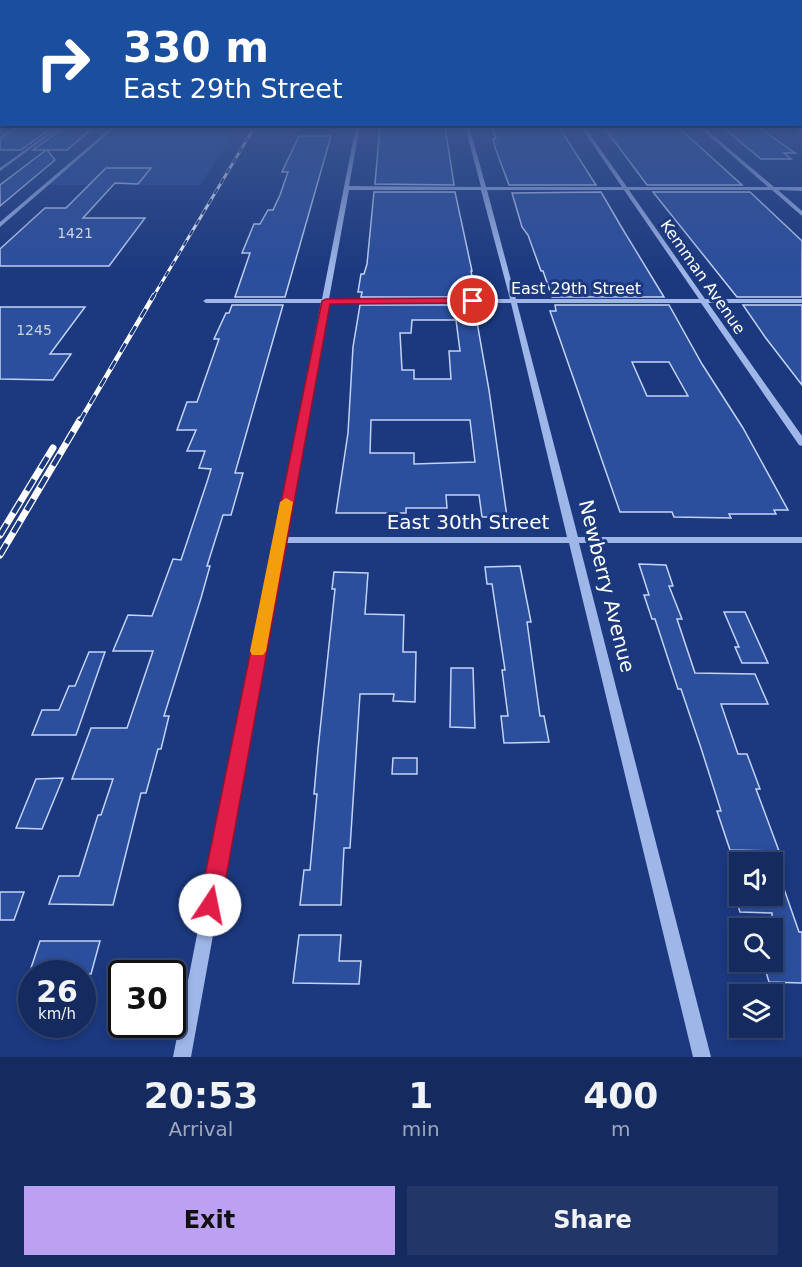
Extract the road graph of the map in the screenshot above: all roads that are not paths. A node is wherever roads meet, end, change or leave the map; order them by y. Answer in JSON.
{"nodes":[{"id":1,"x":58,"y":175,"type":"edge"},
{"id":2,"x":349,"y":175,"type":"edge"},
{"id":3,"x":481,"y":175,"type":"edge"},
{"id":4,"x":616,"y":175,"type":"edge"},
{"id":5,"x":757,"y":175,"type":"edge"},
{"id":6,"x":347,"y":188,"type":"junction"},
{"id":7,"x":484,"y":188,"type":"junction"},
{"id":8,"x":625,"y":188,"type":"junction"},
{"id":9,"x":773,"y":189,"type":"junction"},
{"id":10,"x":802,"y":189,"type":"edge"},
{"id":11,"x":802,"y":214,"type":"edge"},
{"id":12,"x":0,"y":225,"type":"edge"},
{"id":13,"x":206,"y":301,"type":"dead end"},
{"id":14,"x":326,"y":301,"type":"junction"},
{"id":15,"x":513,"y":301,"type":"junction"},
{"id":16,"x":704,"y":301,"type":"junction"},
{"id":17,"x":802,"y":301,"type":"edge"},
{"id":18,"x":802,"y":443,"type":"edge"},
{"id":19,"x":279,"y":540,"type":"junction"},
{"id":20,"x":573,"y":540,"type":"junction"},
{"id":21,"x":802,"y":540,"type":"edge"},
{"id":22,"x":182,"y":1057,"type":"edge"},
{"id":23,"x":702,"y":1057,"type":"edge"}],
"edges":[{"from":1,"to":12,"type":"street"},
{"from":2,"to":6,"type":"street"},
{"from":3,"to":7,"type":"street","name":"Newberry Avenue"},
{"from":4,"to":8,"type":"street","name":"Kemman Avenue"},
{"from":5,"to":9,"type":"street"},
{"from":6,"to":7,"type":"street"},
{"from":6,"to":14,"type":"street"},
{"from":7,"to":8,"type":"street"},
{"from":7,"to":15,"type":"street","name":"Newberry Avenue"},
{"from":8,"to":9,"type":"street"},
{"from":8,"to":16,"type":"street","name":"Kemman Avenue"},
{"from":9,"to":10,"type":"street"},
{"from":9,"to":11,"type":"street"},
{"from":13,"to":14,"type":"street","name":"East 29th Street"},
{"from":14,"to":15,"type":"street","name":"East 29th Street"},
{"from":14,"to":19,"type":"street"},
{"from":15,"to":16,"type":"street","name":"East 29th Street"},
{"from":15,"to":20,"type":"street","name":"Newberry Avenue"},
{"from":16,"to":17,"type":"street","name":"East 29th Street"},
{"from":16,"to":18,"type":"street","name":"Kemman Avenue"},
{"from":19,"to":20,"type":"street","name":"East 30th Street"},
{"from":19,"to":22,"type":"street"},
{"from":20,"to":21,"type":"street","name":"East 30th Street"},
{"from":20,"to":23,"type":"street","name":"Newberry Avenue"}]}
